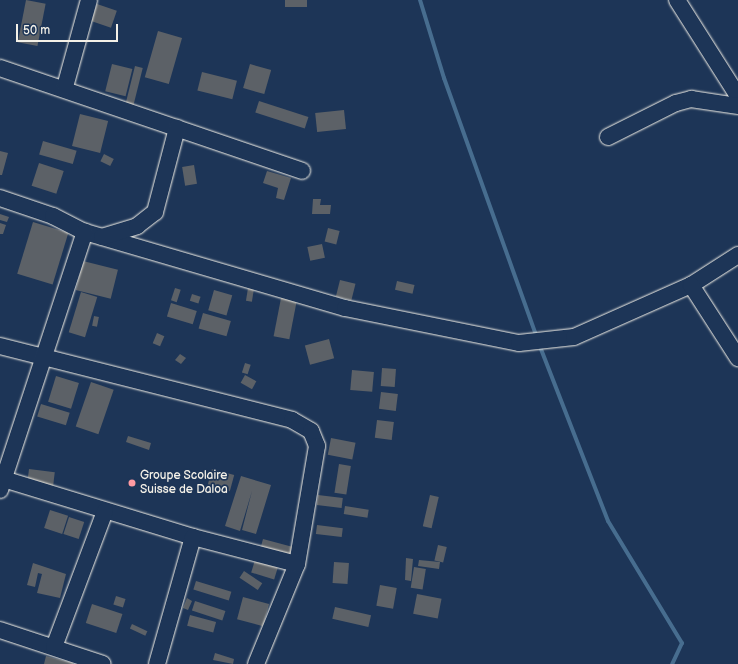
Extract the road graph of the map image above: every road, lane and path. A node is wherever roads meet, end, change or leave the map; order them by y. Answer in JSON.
{"nodes":[{"id":1,"x":89,"y":0,"type":"edge"},
{"id":2,"x":677,"y":0,"type":"edge"},
{"id":3,"x":0,"y":68,"type":"edge"},
{"id":4,"x":65,"y":87,"type":"junction"},
{"id":5,"x":738,"y":96,"type":"edge"},
{"id":6,"x":738,"y":106,"type":"edge"},
{"id":7,"x":177,"y":128,"type":"junction"},
{"id":8,"x":608,"y":137,"type":"dead end"},
{"id":9,"x":302,"y":171,"type":"dead end"},
{"id":10,"x":0,"y":198,"type":"edge"},
{"id":11,"x":85,"y":232,"type":"junction"},
{"id":12,"x":102,"y":237,"type":"junction"},
{"id":13,"x":738,"y":255,"type":"edge"},
{"id":14,"x":691,"y":285,"type":"junction"},
{"id":15,"x":0,"y":346,"type":"edge"},
{"id":16,"x":42,"y":358,"type":"junction"},
{"id":17,"x":738,"y":358,"type":"edge"},
{"id":18,"x":1,"y":482,"type":"edge"},
{"id":19,"x":105,"y":511,"type":"junction"},
{"id":20,"x":193,"y":537,"type":"junction"},
{"id":21,"x":297,"y":564,"type":"junction"},
{"id":22,"x":0,"y":630,"type":"edge"},
{"id":23,"x":54,"y":647,"type":"junction"},
{"id":24,"x":103,"y":664,"type":"edge"},
{"id":25,"x":157,"y":664,"type":"edge"},
{"id":26,"x":256,"y":664,"type":"edge"}],
"edges":[{"from":1,"to":4,"type":"street"},
{"from":2,"to":5,"type":"street"},
{"from":3,"to":4,"type":"street"},
{"from":4,"to":7,"type":"street"},
{"from":6,"to":8,"type":"street"},
{"from":7,"to":9,"type":"street"},
{"from":7,"to":12,"type":"street"},
{"from":10,"to":11,"type":"street"},
{"from":11,"to":12,"type":"street"},
{"from":11,"to":16,"type":"street"},
{"from":12,"to":14,"type":"street"},
{"from":13,"to":14,"type":"street"},
{"from":14,"to":17,"type":"street"},
{"from":15,"to":16,"type":"street"},
{"from":16,"to":18,"type":"street"},
{"from":16,"to":21,"type":"street"},
{"from":18,"to":19,"type":"street"},
{"from":19,"to":20,"type":"street"},
{"from":19,"to":23,"type":"street"},
{"from":20,"to":21,"type":"street"},
{"from":20,"to":25,"type":"street"},
{"from":21,"to":26,"type":"street"},
{"from":22,"to":23,"type":"street"},
{"from":23,"to":24,"type":"street"}]}
